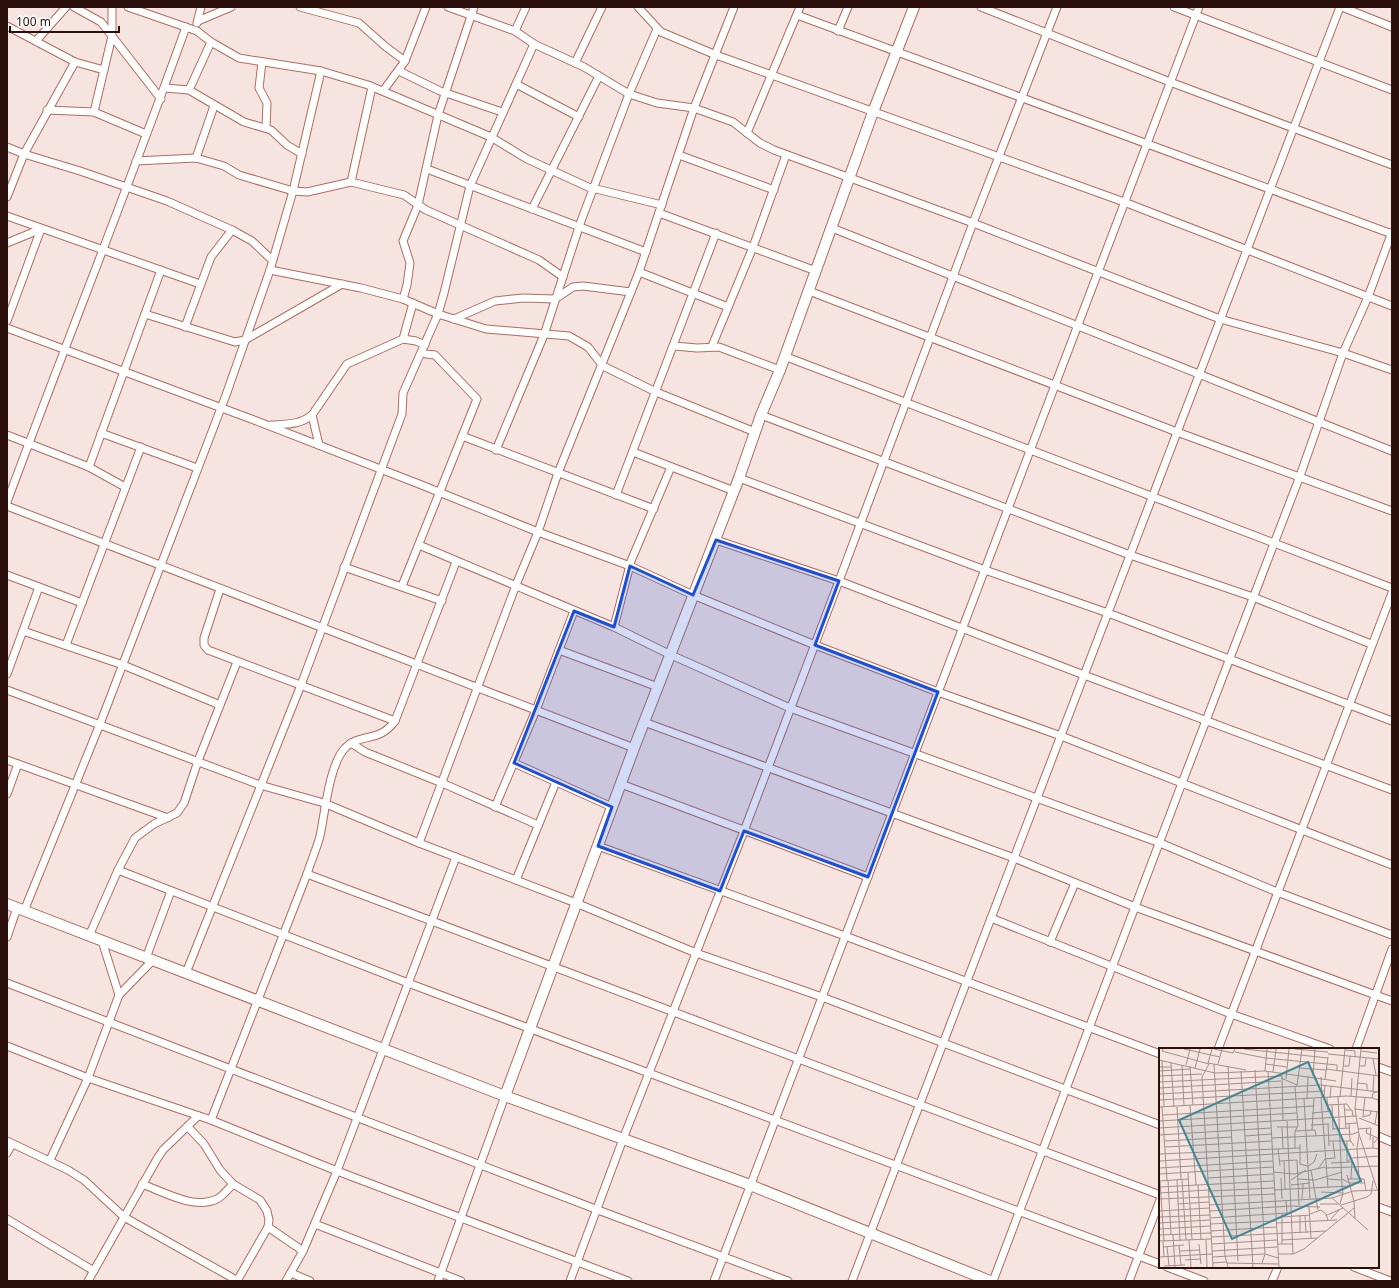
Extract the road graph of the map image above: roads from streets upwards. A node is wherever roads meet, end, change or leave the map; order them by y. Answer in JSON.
{"nodes":[{"id":1,"x":66,"y":7,"type":"edge"},
{"id":2,"x":74,"y":7,"type":"edge"},
{"id":3,"x":112,"y":7,"type":"edge"},
{"id":4,"x":128,"y":7,"type":"edge"},
{"id":5,"x":201,"y":7,"type":"edge"},
{"id":6,"x":231,"y":7,"type":"edge"},
{"id":7,"x":300,"y":7,"type":"edge"},
{"id":8,"x":426,"y":7,"type":"edge"},
{"id":9,"x":448,"y":7,"type":"edge"},
{"id":10,"x":474,"y":7,"type":"edge"},
{"id":11,"x":526,"y":7,"type":"edge"},
{"id":12,"x":602,"y":7,"type":"edge"},
{"id":13,"x":638,"y":7,"type":"edge"},
{"id":14,"x":734,"y":7,"type":"edge"},
{"id":15,"x":800,"y":7,"type":"edge"},
{"id":16,"x":848,"y":7,"type":"edge"},
{"id":17,"x":914,"y":7,"type":"edge"},
{"id":18,"x":981,"y":7,"type":"edge"},
{"id":19,"x":1057,"y":7,"type":"edge"},
{"id":20,"x":1174,"y":7,"type":"edge"},
{"id":21,"x":1199,"y":7,"type":"edge"},
{"id":22,"x":1341,"y":7,"type":"edge"},
{"id":23,"x":328,"y":11,"type":"edge"},
{"id":24,"x":797,"y":15,"type":"junction"},
{"id":25,"x":1196,"y":15,"type":"junction"},
{"id":26,"x":472,"y":16,"type":"junction"},
{"id":27,"x":198,"y":21,"type":"junction"},
{"id":28,"x":1392,"y":26,"type":"edge"},
{"id":29,"x":7,"y":27,"type":"edge"},
{"id":30,"x":189,"y":28,"type":"junction"},
{"id":31,"x":657,"y":29,"type":"junction"},
{"id":32,"x":515,"y":31,"type":"junction"},
{"id":33,"x":838,"y":31,"type":"junction"},
{"id":34,"x":1047,"y":35,"type":"junction"},
{"id":35,"x":112,"y":36,"type":"junction"},
{"id":36,"x":36,"y":41,"type":"junction"},
{"id":37,"x":211,"y":42,"type":"junction"},
{"id":38,"x":534,"y":44,"type":"junction"},
{"id":39,"x":897,"y":51,"type":"junction"},
{"id":40,"x":716,"y":55,"type":"junction"},
{"id":41,"x":405,"y":61,"type":"junction"},
{"id":42,"x":75,"y":62,"type":"junction"},
{"id":43,"x":262,"y":62,"type":"junction"},
{"id":44,"x":575,"y":63,"type":"junction"},
{"id":45,"x":1318,"y":63,"type":"junction"},
{"id":46,"x":104,"y":70,"type":"junction"},
{"id":47,"x":321,"y":71,"type":"junction"},
{"id":48,"x":399,"y":71,"type":"junction"},
{"id":49,"x":599,"y":76,"type":"junction"},
{"id":50,"x":772,"y":76,"type":"junction"},
{"id":51,"x":1170,"y":82,"type":"junction"},
{"id":52,"x":516,"y":84,"type":"junction"},
{"id":53,"x":372,"y":87,"type":"junction"},
{"id":54,"x":165,"y":88,"type":"junction"},
{"id":55,"x":189,"y":90,"type":"junction"},
{"id":56,"x":1392,"y":90,"type":"edge"},
{"id":57,"x":383,"y":91,"type":"junction"},
{"id":58,"x":445,"y":93,"type":"junction"},
{"id":59,"x":629,"y":94,"type":"junction"},
{"id":60,"x":1023,"y":97,"type":"junction"},
{"id":61,"x":161,"y":99,"type":"junction"},
{"id":62,"x":214,"y":106,"type":"junction"},
{"id":63,"x":694,"y":108,"type":"junction"},
{"id":64,"x":47,"y":110,"type":"junction"},
{"id":65,"x":94,"y":112,"type":"junction"},
{"id":66,"x":502,"y":112,"type":"junction"},
{"id":67,"x":873,"y":112,"type":"junction"},
{"id":68,"x":438,"y":115,"type":"junction"},
{"id":69,"x":579,"y":117,"type":"junction"},
{"id":70,"x":266,"y":127,"type":"junction"},
{"id":71,"x":1293,"y":128,"type":"junction"},
{"id":72,"x":747,"y":133,"type":"junction"},
{"id":73,"x":146,"y":134,"type":"junction"},
{"id":74,"x":491,"y":137,"type":"junction"},
{"id":75,"x":1147,"y":142,"type":"junction"},
{"id":76,"x":7,"y":147,"type":"edge"},
{"id":77,"x":24,"y":154,"type":"junction"},
{"id":78,"x":302,"y":154,"type":"junction"},
{"id":79,"x":679,"y":155,"type":"junction"},
{"id":80,"x":786,"y":155,"type":"junction"},
{"id":81,"x":1000,"y":157,"type":"junction"},
{"id":82,"x":196,"y":158,"type":"junction"},
{"id":83,"x":136,"y":161,"type":"junction"},
{"id":84,"x":1392,"y":165,"type":"edge"},
{"id":85,"x":427,"y":169,"type":"junction"},
{"id":86,"x":552,"y":172,"type":"junction"},
{"id":87,"x":849,"y":178,"type":"junction"},
{"id":88,"x":351,"y":182,"type":"junction"},
{"id":89,"x":470,"y":186,"type":"junction"},
{"id":90,"x":126,"y":187,"type":"junction"},
{"id":91,"x":1271,"y":188,"type":"junction"},
{"id":92,"x":593,"y":189,"type":"junction"},
{"id":93,"x":774,"y":190,"type":"junction"},
{"id":94,"x":293,"y":191,"type":"junction"},
{"id":95,"x":7,"y":197,"type":"edge"},
{"id":96,"x":1124,"y":202,"type":"junction"},
{"id":97,"x":418,"y":205,"type":"junction"},
{"id":98,"x":532,"y":209,"type":"junction"},
{"id":99,"x":660,"y":209,"type":"junction"},
{"id":100,"x":7,"y":216,"type":"edge"},
{"id":101,"x":973,"y":223,"type":"junction"},
{"id":102,"x":461,"y":226,"type":"junction"},
{"id":103,"x":579,"y":226,"type":"junction"},
{"id":104,"x":832,"y":228,"type":"junction"},
{"id":105,"x":41,"y":229,"type":"junction"},
{"id":106,"x":232,"y":230,"type":"junction"},
{"id":107,"x":716,"y":233,"type":"junction"},
{"id":108,"x":1392,"y":233,"type":"edge"},
{"id":109,"x":7,"y":243,"type":"edge"},
{"id":110,"x":753,"y":247,"type":"junction"},
{"id":111,"x":102,"y":248,"type":"junction"},
{"id":112,"x":1246,"y":250,"type":"junction"},
{"id":113,"x":646,"y":252,"type":"junction"},
{"id":114,"x":272,"y":260,"type":"junction"},
{"id":115,"x":161,"y":270,"type":"junction"},
{"id":116,"x":270,"y":270,"type":"junction"},
{"id":117,"x":816,"y":270,"type":"junction"},
{"id":118,"x":1097,"y":270,"type":"junction"},
{"id":119,"x":639,"y":272,"type":"junction"},
{"id":120,"x":953,"y":276,"type":"junction"},
{"id":121,"x":563,"y":277,"type":"junction"},
{"id":122,"x":200,"y":284,"type":"junction"},
{"id":123,"x":342,"y":284,"type":"junction"},
{"id":124,"x":809,"y":291,"type":"junction"},
{"id":125,"x":631,"y":292,"type":"junction"},
{"id":126,"x":693,"y":293,"type":"junction"},
{"id":127,"x":1368,"y":296,"type":"junction"},
{"id":128,"x":403,"y":299,"type":"junction"},
{"id":129,"x":556,"y":299,"type":"junction"},
{"id":130,"x":413,"y":303,"type":"junction"},
{"id":131,"x":1392,"y":306,"type":"edge"},
{"id":132,"x":728,"y":308,"type":"junction"},
{"id":133,"x":144,"y":314,"type":"junction"},
{"id":134,"x":438,"y":314,"type":"junction"},
{"id":135,"x":1220,"y":319,"type":"junction"},
{"id":136,"x":454,"y":320,"type":"junction"},
{"id":137,"x":7,"y":321,"type":"edge"},
{"id":138,"x":1077,"y":326,"type":"junction"},
{"id":139,"x":185,"y":327,"type":"junction"},
{"id":140,"x":7,"y":328,"type":"edge"},
{"id":141,"x":544,"y":335,"type":"junction"},
{"id":142,"x":930,"y":337,"type":"junction"},
{"id":143,"x":403,"y":339,"type":"junction"},
{"id":144,"x":245,"y":340,"type":"junction"},
{"id":145,"x":425,"y":345,"type":"junction"},
{"id":146,"x":674,"y":346,"type":"junction"},
{"id":147,"x":712,"y":346,"type":"junction"},
{"id":148,"x":64,"y":349,"type":"junction"},
{"id":149,"x":1344,"y":352,"type":"junction"},
{"id":150,"x":426,"y":354,"type":"dead end"},
{"id":151,"x":784,"y":356,"type":"junction"},
{"id":152,"x":602,"y":366,"type":"junction"},
{"id":153,"x":124,"y":370,"type":"junction"},
{"id":154,"x":780,"y":370,"type":"junction"},
{"id":155,"x":1392,"y":370,"type":"edge"},
{"id":156,"x":1199,"y":375,"type":"junction"},
{"id":157,"x":1055,"y":385,"type":"junction"},
{"id":158,"x":656,"y":392,"type":"junction"},
{"id":159,"x":904,"y":403,"type":"junction"},
{"id":160,"x":221,"y":407,"type":"junction"},
{"id":161,"x":312,"y":415,"type":"junction"},
{"id":162,"x":761,"y":415,"type":"junction"},
{"id":163,"x":1320,"y":422,"type":"junction"},
{"id":164,"x":268,"y":425,"type":"junction"},
{"id":165,"x":755,"y":432,"type":"junction"},
{"id":166,"x":1177,"y":432,"type":"junction"},
{"id":167,"x":101,"y":433,"type":"junction"},
{"id":168,"x":7,"y":434,"type":"edge"},
{"id":169,"x":462,"y":436,"type":"junction"},
{"id":170,"x":28,"y":444,"type":"junction"},
{"id":171,"x":319,"y":445,"type":"junction"},
{"id":172,"x":141,"y":447,"type":"junction"},
{"id":173,"x":496,"y":450,"type":"junction"},
{"id":174,"x":1030,"y":450,"type":"junction"},
{"id":175,"x":1392,"y":451,"type":"edge"},
{"id":176,"x":633,"y":452,"type":"junction"},
{"id":177,"x":882,"y":461,"type":"junction"},
{"id":178,"x":89,"y":467,"type":"junction"},
{"id":179,"x":671,"y":467,"type":"junction"},
{"id":180,"x":197,"y":468,"type":"junction"},
{"id":181,"x":381,"y":469,"type":"junction"},
{"id":182,"x":558,"y":473,"type":"junction"},
{"id":183,"x":1300,"y":476,"type":"junction"},
{"id":184,"x":739,"y":478,"type":"junction"},
{"id":185,"x":125,"y":486,"type":"junction"},
{"id":186,"x":734,"y":491,"type":"junction"},
{"id":187,"x":439,"y":492,"type":"junction"},
{"id":188,"x":616,"y":495,"type":"junction"},
{"id":189,"x":1152,"y":497,"type":"junction"},
{"id":190,"x":7,"y":502,"type":"edge"},
{"id":191,"x":7,"y":506,"type":"edge"},
{"id":192,"x":1008,"y":508,"type":"junction"},
{"id":193,"x":654,"y":509,"type":"junction"},
{"id":194,"x":1392,"y":511,"type":"edge"},
{"id":195,"x":859,"y":523,"type":"junction"},
{"id":196,"x":538,"y":532,"type":"junction"},
{"id":197,"x":716,"y":540,"type":"junction"},
{"id":198,"x":1274,"y":543,"type":"junction"},
{"id":199,"x":103,"y":544,"type":"junction"},
{"id":200,"x":419,"y":545,"type":"junction"},
{"id":201,"x":1130,"y":555,"type":"junction"},
{"id":202,"x":456,"y":562,"type":"junction"},
{"id":203,"x":630,"y":566,"type":"junction"},
{"id":204,"x":162,"y":567,"type":"junction"},
{"id":205,"x":344,"y":567,"type":"junction"},
{"id":206,"x":985,"y":570,"type":"junction"},
{"id":207,"x":7,"y":575,"type":"edge"},
{"id":208,"x":839,"y":581,"type":"junction"},
{"id":209,"x":516,"y":585,"type":"junction"},
{"id":210,"x":402,"y":586,"type":"junction"},
{"id":211,"x":39,"y":587,"type":"junction"},
{"id":212,"x":1392,"y":588,"type":"edge"},
{"id":213,"x":220,"y":589,"type":"junction"},
{"id":214,"x":1392,"y":593,"type":"edge"},
{"id":215,"x":693,"y":595,"type":"junction"},
{"id":216,"x":1253,"y":597,"type":"junction"},
{"id":217,"x":442,"y":601,"type":"junction"},
{"id":218,"x":82,"y":603,"type":"junction"},
{"id":219,"x":574,"y":611,"type":"junction"},
{"id":220,"x":1108,"y":613,"type":"junction"},
{"id":221,"x":322,"y":627,"type":"junction"},
{"id":222,"x":614,"y":627,"type":"junction"},
{"id":223,"x":963,"y":627,"type":"junction"},
{"id":224,"x":23,"y":631,"type":"junction"},
{"id":225,"x":1371,"y":644,"type":"junction"},
{"id":226,"x":66,"y":645,"type":"junction"},
{"id":227,"x":815,"y":645,"type":"junction"},
{"id":228,"x":559,"y":650,"type":"junction"},
{"id":229,"x":671,"y":655,"type":"junction"},
{"id":230,"x":1229,"y":659,"type":"junction"},
{"id":231,"x":237,"y":662,"type":"junction"},
{"id":232,"x":417,"y":664,"type":"junction"},
{"id":233,"x":123,"y":665,"type":"junction"},
{"id":234,"x":7,"y":674,"type":"edge"},
{"id":235,"x":1084,"y":676,"type":"junction"},
{"id":236,"x":301,"y":685,"type":"junction"},
{"id":237,"x":478,"y":687,"type":"junction"},
{"id":238,"x":658,"y":687,"type":"junction"},
{"id":239,"x":7,"y":690,"type":"edge"},
{"id":240,"x":938,"y":692,"type":"junction"},
{"id":241,"x":220,"y":705,"type":"junction"},
{"id":242,"x":1348,"y":705,"type":"junction"},
{"id":243,"x":790,"y":708,"type":"junction"},
{"id":244,"x":536,"y":710,"type":"junction"},
{"id":245,"x":395,"y":721,"type":"junction"},
{"id":246,"x":1206,"y":721,"type":"junction"},
{"id":247,"x":1392,"y":721,"type":"edge"},
{"id":248,"x":644,"y":722,"type":"junction"},
{"id":249,"x":100,"y":724,"type":"junction"},
{"id":250,"x":1061,"y":736,"type":"junction"},
{"id":251,"x":351,"y":743,"type":"junction"},
{"id":252,"x":634,"y":748,"type":"junction"},
{"id":253,"x":914,"y":755,"type":"junction"},
{"id":254,"x":7,"y":760,"type":"edge"},
{"id":255,"x":198,"y":761,"type":"junction"},
{"id":256,"x":514,"y":763,"type":"junction"},
{"id":257,"x":18,"y":764,"type":"junction"},
{"id":258,"x":1326,"y":765,"type":"junction"},
{"id":259,"x":768,"y":769,"type":"junction"},
{"id":260,"x":556,"y":782,"type":"junction"},
{"id":261,"x":442,"y":783,"type":"junction"},
{"id":262,"x":1182,"y":783,"type":"junction"},
{"id":263,"x":621,"y":784,"type":"junction"},
{"id":264,"x":75,"y":785,"type":"junction"},
{"id":265,"x":260,"y":785,"type":"junction"},
{"id":266,"x":1392,"y":790,"type":"edge"},
{"id":267,"x":7,"y":794,"type":"edge"},
{"id":268,"x":1038,"y":797,"type":"junction"},
{"id":269,"x":324,"y":803,"type":"junction"},
{"id":270,"x":495,"y":807,"type":"junction"},
{"id":271,"x":612,"y":807,"type":"junction"},
{"id":272,"x":892,"y":813,"type":"junction"},
{"id":273,"x":168,"y":818,"type":"junction"},
{"id":274,"x":538,"y":825,"type":"junction"},
{"id":275,"x":1302,"y":828,"type":"junction"},
{"id":276,"x":744,"y":831,"type":"junction"},
{"id":277,"x":419,"y":843,"type":"junction"},
{"id":278,"x":1160,"y":843,"type":"junction"},
{"id":279,"x":598,"y":846,"type":"junction"},
{"id":280,"x":456,"y":857,"type":"junction"},
{"id":281,"x":1014,"y":858,"type":"junction"},
{"id":282,"x":1392,"y":865,"type":"edge"},
{"id":283,"x":118,"y":870,"type":"junction"},
{"id":284,"x":307,"y":874,"type":"junction"},
{"id":285,"x":868,"y":877,"type":"junction"},
{"id":286,"x":516,"y":880,"type":"junction"},
{"id":287,"x":1075,"y":883,"type":"junction"},
{"id":288,"x":171,"y":891,"type":"junction"},
{"id":289,"x":720,"y":891,"type":"junction"},
{"id":290,"x":1277,"y":892,"type":"junction"},
{"id":291,"x":576,"y":903,"type":"junction"},
{"id":292,"x":7,"y":904,"type":"edge"},
{"id":293,"x":212,"y":907,"type":"junction"},
{"id":294,"x":1135,"y":907,"type":"junction"},
{"id":295,"x":20,"y":909,"type":"junction"},
{"id":296,"x":991,"y":918,"type":"junction"},
{"id":297,"x":433,"y":921,"type":"junction"},
{"id":298,"x":283,"y":934,"type":"junction"},
{"id":299,"x":1392,"y":935,"type":"edge"},
{"id":300,"x":90,"y":936,"type":"junction"},
{"id":301,"x":845,"y":936,"type":"junction"},
{"id":302,"x":7,"y":937,"type":"edge"},
{"id":303,"x":102,"y":941,"type":"junction"},
{"id":304,"x":1050,"y":942,"type":"junction"},
{"id":305,"x":1392,"y":949,"type":"edge"},
{"id":306,"x":1255,"y":950,"type":"junction"},
{"id":307,"x":696,"y":953,"type":"junction"},
{"id":308,"x":150,"y":959,"type":"junction"},
{"id":309,"x":552,"y":966,"type":"junction"},
{"id":310,"x":1112,"y":968,"type":"junction"},
{"id":311,"x":186,"y":973,"type":"junction"},
{"id":312,"x":967,"y":982,"type":"junction"},
{"id":313,"x":7,"y":983,"type":"edge"},
{"id":314,"x":408,"y":983,"type":"junction"},
{"id":315,"x":119,"y":995,"type":"junction"},
{"id":316,"x":1376,"y":995,"type":"junction"},
{"id":317,"x":822,"y":997,"type":"junction"},
{"id":318,"x":258,"y":1000,"type":"junction"},
{"id":319,"x":1392,"y":1001,"type":"edge"},
{"id":320,"x":674,"y":1010,"type":"junction"},
{"id":321,"x":1231,"y":1014,"type":"junction"},
{"id":322,"x":109,"y":1022,"type":"junction"},
{"id":323,"x":530,"y":1028,"type":"junction"},
{"id":324,"x":1090,"y":1028,"type":"junction"},
{"id":325,"x":944,"y":1042,"type":"junction"},
{"id":326,"x":7,"y":1046,"type":"edge"},
{"id":327,"x":1218,"y":1048,"type":"edge"},
{"id":328,"x":1327,"y":1048,"type":"edge"},
{"id":329,"x":1356,"y":1048,"type":"edge"},
{"id":330,"x":384,"y":1050,"type":"junction"},
{"id":331,"x":1159,"y":1054,"type":"edge"},
{"id":332,"x":798,"y":1059,"type":"junction"},
{"id":333,"x":1379,"y":1067,"type":"edge"},
{"id":334,"x":232,"y":1068,"type":"junction"},
{"id":335,"x":1392,"y":1072,"type":"edge"},
{"id":336,"x":650,"y":1074,"type":"junction"},
{"id":337,"x":88,"y":1078,"type":"junction"},
{"id":338,"x":1066,"y":1090,"type":"junction"},
{"id":339,"x":505,"y":1096,"type":"junction"},
{"id":340,"x":920,"y":1104,"type":"junction"},
{"id":341,"x":198,"y":1116,"type":"junction"},
{"id":342,"x":358,"y":1117,"type":"junction"},
{"id":343,"x":211,"y":1120,"type":"junction"},
{"id":344,"x":775,"y":1120,"type":"junction"},
{"id":345,"x":1159,"y":1125,"type":"edge"},
{"id":346,"x":188,"y":1127,"type":"junction"},
{"id":347,"x":1379,"y":1136,"type":"edge"},
{"id":348,"x":623,"y":1139,"type":"junction"},
{"id":349,"x":10,"y":1142,"type":"edge"},
{"id":350,"x":1392,"y":1142,"type":"edge"},
{"id":351,"x":1042,"y":1152,"type":"junction"},
{"id":352,"x":7,"y":1153,"type":"edge"},
{"id":353,"x":50,"y":1160,"type":"junction"},
{"id":354,"x":480,"y":1164,"type":"junction"},
{"id":355,"x":897,"y":1167,"type":"junction"},
{"id":356,"x":337,"y":1171,"type":"junction"},
{"id":357,"x":142,"y":1184,"type":"junction"},
{"id":358,"x":233,"y":1184,"type":"junction"},
{"id":359,"x":750,"y":1185,"type":"junction"},
{"id":360,"x":1159,"y":1195,"type":"edge"},
{"id":361,"x":1159,"y":1203,"type":"edge"},
{"id":362,"x":1379,"y":1207,"type":"edge"},
{"id":363,"x":598,"y":1210,"type":"junction"},
{"id":364,"x":1019,"y":1212,"type":"junction"},
{"id":365,"x":1392,"y":1212,"type":"edge"},
{"id":366,"x":124,"y":1217,"type":"junction"},
{"id":367,"x":461,"y":1218,"type":"junction"},
{"id":368,"x":7,"y":1219,"type":"edge"},
{"id":369,"x":316,"y":1224,"type":"junction"},
{"id":370,"x":268,"y":1228,"type":"junction"},
{"id":371,"x":871,"y":1234,"type":"junction"},
{"id":372,"x":303,"y":1251,"type":"junction"},
{"id":373,"x":1139,"y":1256,"type":"junction"},
{"id":374,"x":723,"y":1257,"type":"junction"},
{"id":375,"x":577,"y":1263,"type":"junction"},
{"id":376,"x":1159,"y":1264,"type":"edge"},
{"id":377,"x":1170,"y":1268,"type":"edge"},
{"id":378,"x":1278,"y":1268,"type":"edge"},
{"id":379,"x":1357,"y":1268,"type":"edge"},
{"id":380,"x":94,"y":1271,"type":"junction"},
{"id":381,"x":292,"y":1273,"type":"junction"},
{"id":382,"x":441,"y":1273,"type":"junction"},
{"id":383,"x":88,"y":1281,"type":"edge"},
{"id":384,"x":237,"y":1281,"type":"edge"},
{"id":385,"x":286,"y":1281,"type":"edge"},
{"id":386,"x":310,"y":1281,"type":"edge"},
{"id":387,"x":438,"y":1281,"type":"edge"},
{"id":388,"x":462,"y":1281,"type":"edge"},
{"id":389,"x":570,"y":1281,"type":"edge"},
{"id":390,"x":628,"y":1281,"type":"edge"},
{"id":391,"x":714,"y":1281,"type":"edge"},
{"id":392,"x":788,"y":1281,"type":"edge"},
{"id":393,"x":852,"y":1281,"type":"edge"},
{"id":394,"x":990,"y":1281,"type":"edge"},
{"id":395,"x":993,"y":1281,"type":"edge"},
{"id":396,"x":1129,"y":1281,"type":"edge"},
{"id":397,"x":1204,"y":1281,"type":"edge"},
{"id":398,"x":1272,"y":1281,"type":"edge"},
{"id":399,"x":1390,"y":1281,"type":"edge"}],
"edges":[{"from":1,"to":36,"type":"street"},
{"from":2,"to":35,"type":"street"},
{"from":3,"to":35,"type":"street"},
{"from":4,"to":30,"type":"street"},
{"from":5,"to":27,"type":"street"},
{"from":6,"to":27,"type":"street"},
{"from":7,"to":23,"type":"street"},
{"from":8,"to":41,"type":"street"},
{"from":9,"to":26,"type":"street"},
{"from":10,"to":26,"type":"street"},
{"from":11,"to":32,"type":"street"},
{"from":12,"to":44,"type":"street"},
{"from":13,"to":31,"type":"street"},
{"from":14,"to":40,"type":"street"},
{"from":15,"to":24,"type":"street"},
{"from":16,"to":33,"type":"street"},
{"from":17,"to":39,"type":"street"},
{"from":18,"to":34,"type":"street"},
{"from":19,"to":34,"type":"street"},
{"from":20,"to":25,"type":"street"},
{"from":21,"to":25,"type":"street"},
{"from":22,"to":28,"type":"street"},
{"from":22,"to":45,"type":"street"},
{"from":23,"to":41,"type":"street"},
{"from":24,"to":33,"type":"street"},
{"from":24,"to":50,"type":"street"},
{"from":25,"to":45,"type":"street"},
{"from":25,"to":51,"type":"street"},
{"from":26,"to":32,"type":"street"},
{"from":26,"to":58,"type":"street"},
{"from":27,"to":30,"type":"street"},
{"from":29,"to":36,"type":"street"},
{"from":30,"to":37,"type":"street"},
{"from":30,"to":54,"type":"street"},
{"from":31,"to":40,"type":"street"},
{"from":31,"to":59,"type":"street"},
{"from":32,"to":38,"type":"street"},
{"from":33,"to":39,"type":"street"},
{"from":34,"to":51,"type":"street"},
{"from":34,"to":60,"type":"street"},
{"from":35,"to":46,"type":"street"},
{"from":35,"to":61,"type":"street"},
{"from":36,"to":42,"type":"street"},
{"from":37,"to":43,"type":"street"},
{"from":37,"to":55,"type":"street"},
{"from":38,"to":44,"type":"street"},
{"from":38,"to":52,"type":"street"},
{"from":39,"to":60,"type":"street"},
{"from":39,"to":67,"type":"street"},
{"from":40,"to":50,"type":"street"},
{"from":40,"to":63,"type":"street"},
{"from":41,"to":48,"type":"street"},
{"from":42,"to":46,"type":"street"},
{"from":42,"to":64,"type":"street"},
{"from":43,"to":47,"type":"street"},
{"from":43,"to":70,"type":"street"},
{"from":44,"to":49,"type":"street"},
{"from":45,"to":56,"type":"street"},
{"from":45,"to":71,"type":"street"},
{"from":46,"to":65,"type":"street"},
{"from":47,"to":53,"type":"street"},
{"from":47,"to":78,"type":"street"},
{"from":48,"to":57,"type":"street"},
{"from":48,"to":58,"type":"street"},
{"from":49,"to":59,"type":"street"},
{"from":49,"to":69,"type":"street"},
{"from":50,"to":67,"type":"street"},
{"from":50,"to":72,"type":"street"},
{"from":51,"to":71,"type":"street"},
{"from":51,"to":75,"type":"street"},
{"from":52,"to":66,"type":"street"},
{"from":52,"to":69,"type":"street"},
{"from":53,"to":57,"type":"street"},
{"from":53,"to":88,"type":"street"},
{"from":54,"to":55,"type":"street"},
{"from":54,"to":61,"type":"street"},
{"from":55,"to":62,"type":"street"},
{"from":57,"to":68,"type":"street"},
{"from":58,"to":66,"type":"street"},
{"from":58,"to":68,"type":"street"},
{"from":59,"to":63,"type":"street"},
{"from":59,"to":92,"type":"street"},
{"from":60,"to":75,"type":"street"},
{"from":60,"to":81,"type":"street"},
{"from":61,"to":73,"type":"street"},
{"from":62,"to":70,"type":"street"},
{"from":62,"to":82,"type":"street"},
{"from":63,"to":72,"type":"street"},
{"from":63,"to":79,"type":"street"},
{"from":64,"to":65,"type":"street"},
{"from":64,"to":77,"type":"street"},
{"from":65,"to":73,"type":"street"},
{"from":66,"to":74,"type":"street"},
{"from":67,"to":81,"type":"street"},
{"from":67,"to":87,"type":"street"},
{"from":68,"to":74,"type":"street"},
{"from":68,"to":85,"type":"street"},
{"from":69,"to":86,"type":"street"},
{"from":70,"to":78,"type":"street"},
{"from":71,"to":84,"type":"street"},
{"from":71,"to":91,"type":"street"},
{"from":72,"to":80,"type":"street"},
{"from":73,"to":83,"type":"street"},
{"from":74,"to":86,"type":"street"},
{"from":74,"to":89,"type":"street"},
{"from":75,"to":91,"type":"street"},
{"from":75,"to":96,"type":"street"},
{"from":76,"to":77,"type":"street"},
{"from":77,"to":90,"type":"street"},
{"from":77,"to":95,"type":"street"},
{"from":78,"to":94,"type":"street"},
{"from":79,"to":93,"type":"street"},
{"from":79,"to":99,"type":"street"},
{"from":80,"to":87,"type":"street"},
{"from":80,"to":93,"type":"street"},
{"from":81,"to":96,"type":"street"},
{"from":81,"to":101,"type":"street"},
{"from":82,"to":83,"type":"street"},
{"from":82,"to":94,"type":"street"},
{"from":83,"to":90,"type":"street"},
{"from":85,"to":89,"type":"street"},
{"from":85,"to":97,"type":"street"},
{"from":86,"to":92,"type":"street"},
{"from":86,"to":98,"type":"street"},
{"from":87,"to":101,"type":"street"},
{"from":87,"to":104,"type":"street"},
{"from":88,"to":94,"type":"street"},
{"from":88,"to":97,"type":"street"},
{"from":89,"to":98,"type":"street"},
{"from":89,"to":102,"type":"street"},
{"from":90,"to":106,"type":"street"},
{"from":90,"to":111,"type":"street"},
{"from":91,"to":108,"type":"street"},
{"from":91,"to":112,"type":"street"},
{"from":92,"to":99,"type":"street"},
{"from":92,"to":103,"type":"street"},
{"from":93,"to":110,"type":"street"},
{"from":94,"to":114,"type":"street"},
{"from":96,"to":112,"type":"street"},
{"from":96,"to":118,"type":"street"},
{"from":97,"to":102,"type":"street"},
{"from":97,"to":128,"type":"street"},
{"from":98,"to":103,"type":"street"},
{"from":99,"to":107,"type":"street"},
{"from":99,"to":113,"type":"street"},
{"from":100,"to":105,"type":"street"},
{"from":101,"to":118,"type":"street"},
{"from":101,"to":120,"type":"street"},
{"from":102,"to":121,"type":"street"},
{"from":102,"to":134,"type":"street"},
{"from":103,"to":113,"type":"street"},
{"from":103,"to":121,"type":"street"},
{"from":104,"to":117,"type":"street"},
{"from":104,"to":120,"type":"street"},
{"from":105,"to":109,"type":"street"},
{"from":105,"to":111,"type":"street"},
{"from":105,"to":137,"type":"street"},
{"from":106,"to":114,"type":"street"},
{"from":106,"to":122,"type":"street"},
{"from":107,"to":110,"type":"street"},
{"from":107,"to":126,"type":"street"},
{"from":108,"to":127,"type":"street"},
{"from":110,"to":117,"type":"street"},
{"from":110,"to":132,"type":"street"},
{"from":111,"to":115,"type":"street"},
{"from":111,"to":148,"type":"street"},
{"from":112,"to":127,"type":"street"},
{"from":112,"to":135,"type":"street"},
{"from":113,"to":119,"type":"street"},
{"from":114,"to":116,"type":"street"},
{"from":115,"to":122,"type":"street"},
{"from":115,"to":133,"type":"street"},
{"from":116,"to":123,"type":"street"},
{"from":116,"to":144,"type":"street"},
{"from":117,"to":124,"type":"street"},
{"from":118,"to":135,"type":"street"},
{"from":118,"to":138,"type":"street"},
{"from":119,"to":125,"type":"street"},
{"from":119,"to":126,"type":"street"},
{"from":120,"to":138,"type":"street"},
{"from":120,"to":142,"type":"street"},
{"from":121,"to":129,"type":"street"},
{"from":122,"to":139,"type":"street"},
{"from":123,"to":128,"type":"street"},
{"from":123,"to":144,"type":"street"},
{"from":124,"to":142,"type":"street"},
{"from":124,"to":151,"type":"street"},
{"from":125,"to":129,"type":"street"},
{"from":125,"to":152,"type":"street"},
{"from":126,"to":132,"type":"street"},
{"from":126,"to":146,"type":"street"},
{"from":127,"to":131,"type":"street"},
{"from":127,"to":149,"type":"street"},
{"from":128,"to":130,"type":"street"},
{"from":129,"to":136,"type":"street"},
{"from":129,"to":141,"type":"street"},
{"from":130,"to":134,"type":"street"},
{"from":130,"to":143,"type":"street"},
{"from":132,"to":147,"type":"street"},
{"from":133,"to":139,"type":"street"},
{"from":133,"to":153,"type":"street"},
{"from":134,"to":136,"type":"street"},
{"from":134,"to":145,"type":"street"},
{"from":135,"to":149,"type":"street"},
{"from":135,"to":156,"type":"street"},
{"from":136,"to":141,"type":"street"},
{"from":138,"to":156,"type":"street"},
{"from":138,"to":157,"type":"street"},
{"from":139,"to":144,"type":"street"},
{"from":140,"to":148,"type":"street"},
{"from":141,"to":152,"type":"street"},
{"from":141,"to":173,"type":"street"},
{"from":142,"to":157,"type":"street"},
{"from":142,"to":159,"type":"street"},
{"from":143,"to":145,"type":"street"},
{"from":143,"to":161,"type":"street"},
{"from":144,"to":160,"type":"street"},
{"from":145,"to":181,"type":"street"},
{"from":146,"to":147,"type":"street"},
{"from":146,"to":158,"type":"street"},
{"from":147,"to":154,"type":"street"},
{"from":148,"to":153,"type":"street"},
{"from":148,"to":170,"type":"street"},
{"from":149,"to":155,"type":"street"},
{"from":149,"to":163,"type":"street"},
{"from":150,"to":169,"type":"street"},
{"from":151,"to":154,"type":"street"},
{"from":151,"to":159,"type":"street"},
{"from":152,"to":158,"type":"street"},
{"from":152,"to":182,"type":"street"},
{"from":153,"to":160,"type":"street"},
{"from":153,"to":167,"type":"street"},
{"from":154,"to":162,"type":"street"},
{"from":156,"to":163,"type":"street"},
{"from":156,"to":166,"type":"street"},
{"from":157,"to":166,"type":"street"},
{"from":157,"to":174,"type":"street"},
{"from":158,"to":165,"type":"street"},
{"from":158,"to":176,"type":"street"},
{"from":159,"to":174,"type":"street"},
{"from":159,"to":177,"type":"street"},
{"from":160,"to":164,"type":"street"},
{"from":160,"to":180,"type":"street"},
{"from":161,"to":164,"type":"street"},
{"from":161,"to":171,"type":"street"},
{"from":162,"to":165,"type":"street"},
{"from":162,"to":177,"type":"street"},
{"from":163,"to":175,"type":"street"},
{"from":163,"to":183,"type":"street"},
{"from":164,"to":171,"type":"street"},
{"from":165,"to":184,"type":"street"},
{"from":166,"to":183,"type":"street"},
{"from":166,"to":189,"type":"street"},
{"from":167,"to":172,"type":"street"},
{"from":167,"to":178,"type":"street"},
{"from":168,"to":170,"type":"street"},
{"from":169,"to":173,"type":"street"},
{"from":169,"to":187,"type":"street"},
{"from":170,"to":178,"type":"street"},
{"from":170,"to":190,"type":"street"},
{"from":171,"to":181,"type":"street"},
{"from":172,"to":180,"type":"street"},
{"from":172,"to":185,"type":"street"},
{"from":173,"to":182,"type":"street"},
{"from":174,"to":189,"type":"street"},
{"from":174,"to":192,"type":"street"},
{"from":176,"to":179,"type":"street"},
{"from":176,"to":188,"type":"street"},
{"from":177,"to":192,"type":"street"},
{"from":177,"to":195,"type":"street"},
{"from":178,"to":185,"type":"street"},
{"from":179,"to":186,"type":"street"},
{"from":179,"to":193,"type":"street"},
{"from":180,"to":204,"type":"street"},
{"from":181,"to":187,"type":"street"},
{"from":181,"to":205,"type":"street"},
{"from":182,"to":188,"type":"street"},
{"from":182,"to":196,"type":"street"},
{"from":183,"to":194,"type":"street"},
{"from":183,"to":198,"type":"street"},
{"from":184,"to":186,"type":"street"},
{"from":184,"to":195,"type":"street"},
{"from":185,"to":199,"type":"street"},
{"from":186,"to":197,"type":"street"},
{"from":187,"to":196,"type":"street"},
{"from":187,"to":200,"type":"street"},
{"from":188,"to":193,"type":"street"},
{"from":189,"to":198,"type":"street"},
{"from":189,"to":201,"type":"street"},
{"from":191,"to":199,"type":"street"},
{"from":192,"to":201,"type":"street"},
{"from":192,"to":206,"type":"street"},
{"from":193,"to":203,"type":"street"},
{"from":195,"to":206,"type":"street"},
{"from":195,"to":208,"type":"street"},
{"from":196,"to":203,"type":"street"},
{"from":196,"to":209,"type":"street"},
{"from":197,"to":208,"type":"street"},
{"from":197,"to":215,"type":"street"},
{"from":198,"to":212,"type":"street"},
{"from":198,"to":216,"type":"street"},
{"from":199,"to":204,"type":"street"},
{"from":199,"to":218,"type":"street"},
{"from":200,"to":202,"type":"street"},
{"from":200,"to":210,"type":"street"},
{"from":201,"to":216,"type":"street"},
{"from":201,"to":220,"type":"street"},
{"from":202,"to":209,"type":"street"},
{"from":202,"to":217,"type":"street"},
{"from":203,"to":215,"type":"street"},
{"from":203,"to":222,"type":"street"},
{"from":204,"to":213,"type":"street"},
{"from":204,"to":233,"type":"street"},
{"from":205,"to":210,"type":"street"},
{"from":205,"to":221,"type":"street"},
{"from":206,"to":220,"type":"street"},
{"from":206,"to":223,"type":"street"},
{"from":207,"to":211,"type":"street"},
{"from":208,"to":223,"type":"street"},
{"from":208,"to":227,"type":"street"},
{"from":209,"to":219,"type":"street"},
{"from":209,"to":237,"type":"street"},
{"from":210,"to":217,"type":"street"},
{"from":211,"to":218,"type":"street"},
{"from":211,"to":224,"type":"street"},
{"from":213,"to":221,"type":"street"},
{"from":213,"to":231,"type":"street"},
{"from":214,"to":225,"type":"street"},
{"from":215,"to":227,"type":"street"},
{"from":215,"to":229,"type":"street"},
{"from":216,"to":225,"type":"street"},
{"from":216,"to":230,"type":"street"},
{"from":217,"to":232,"type":"street"},
{"from":218,"to":226,"type":"street"},
{"from":219,"to":222,"type":"street"},
{"from":219,"to":228,"type":"street"},
{"from":220,"to":230,"type":"street"},
{"from":220,"to":235,"type":"street"},
{"from":221,"to":232,"type":"street"},
{"from":221,"to":236,"type":"street"},
{"from":222,"to":229,"type":"street"},
{"from":223,"to":235,"type":"street"},
{"from":223,"to":240,"type":"street"},
{"from":224,"to":226,"type":"street"},
{"from":224,"to":234,"type":"street"},
{"from":225,"to":242,"type":"street"},
{"from":226,"to":233,"type":"street"},
{"from":227,"to":240,"type":"street"},
{"from":227,"to":243,"type":"street"},
{"from":228,"to":238,"type":"street"},
{"from":228,"to":244,"type":"street"},
{"from":229,"to":238,"type":"street"},
{"from":229,"to":243,"type":"street"},
{"from":230,"to":242,"type":"street"},
{"from":230,"to":246,"type":"street"},
{"from":231,"to":236,"type":"street"},
{"from":231,"to":241,"type":"street"},
{"from":232,"to":237,"type":"street"},
{"from":232,"to":245,"type":"street"},
{"from":233,"to":241,"type":"street"},
{"from":233,"to":249,"type":"street"},
{"from":235,"to":246,"type":"street"},
{"from":235,"to":250,"type":"street"},
{"from":236,"to":245,"type":"street"},
{"from":236,"to":265,"type":"street"},
{"from":237,"to":244,"type":"street"},
{"from":237,"to":261,"type":"street"},
{"from":238,"to":248,"type":"street"},
{"from":239,"to":249,"type":"street"},
{"from":240,"to":250,"type":"street"},
{"from":240,"to":253,"type":"street"},
{"from":241,"to":255,"type":"street"},
{"from":242,"to":247,"type":"street"},
{"from":242,"to":258,"type":"street"},
{"from":243,"to":253,"type":"street"},
{"from":243,"to":259,"type":"street"},
{"from":244,"to":252,"type":"street"},
{"from":244,"to":256,"type":"street"},
{"from":245,"to":251,"type":"street"},
{"from":246,"to":258,"type":"street"},
{"from":246,"to":262,"type":"street"},
{"from":248,"to":252,"type":"street"},
{"from":248,"to":259,"type":"street"},
{"from":249,"to":255,"type":"street"},
{"from":249,"to":264,"type":"street"},
{"from":250,"to":262,"type":"street"},
{"from":250,"to":268,"type":"street"},
{"from":251,"to":261,"type":"street"},
{"from":251,"to":269,"type":"street"},
{"from":252,"to":263,"type":"street"},
{"from":253,"to":268,"type":"street"},
{"from":253,"to":272,"type":"street"},
{"from":254,"to":257,"type":"street"},
{"from":255,"to":265,"type":"street"},
{"from":255,"to":273,"type":"street"},
{"from":256,"to":260,"type":"street"},
{"from":256,"to":270,"type":"street"},
{"from":257,"to":264,"type":"street"},
{"from":257,"to":267,"type":"street"},
{"from":258,"to":266,"type":"street"},
{"from":258,"to":275,"type":"street"},
{"from":259,"to":272,"type":"street"},
{"from":259,"to":276,"type":"street"},
{"from":260,"to":271,"type":"street"},
{"from":260,"to":274,"type":"street"},
{"from":261,"to":270,"type":"street"},
{"from":261,"to":277,"type":"street"},
{"from":262,"to":275,"type":"street"},
{"from":262,"to":278,"type":"street"},
{"from":263,"to":271,"type":"street"},
{"from":263,"to":276,"type":"street"},
{"from":264,"to":273,"type":"street"},
{"from":264,"to":295,"type":"street"},
{"from":265,"to":269,"type":"street"},
{"from":265,"to":293,"type":"street"},
{"from":268,"to":278,"type":"street"},
{"from":268,"to":281,"type":"street"},
{"from":269,"to":277,"type":"street"},
{"from":269,"to":284,"type":"street"},
{"from":270,"to":274,"type":"street"},
{"from":271,"to":279,"type":"street"},
{"from":272,"to":281,"type":"street"},
{"from":272,"to":285,"type":"street"},
{"from":273,"to":283,"type":"street"},
{"from":274,"to":286,"type":"street"},
{"from":275,"to":282,"type":"street"},
{"from":275,"to":290,"type":"street"},
{"from":276,"to":285,"type":"street"},
{"from":276,"to":289,"type":"street"},
{"from":277,"to":280,"type":"street"},
{"from":278,"to":290,"type":"street"},
{"from":278,"to":294,"type":"street"},
{"from":279,"to":289,"type":"street"},
{"from":279,"to":291,"type":"street"},
{"from":280,"to":286,"type":"street"},
{"from":280,"to":297,"type":"street"},
{"from":281,"to":287,"type":"street"},
{"from":281,"to":296,"type":"street"},
{"from":283,"to":288,"type":"street"},
{"from":283,"to":300,"type":"street"},
{"from":284,"to":297,"type":"street"},
{"from":284,"to":298,"type":"street"},
{"from":285,"to":301,"type":"street"},
{"from":286,"to":291,"type":"street"},
{"from":287,"to":294,"type":"street"},
{"from":287,"to":304,"type":"street"},
{"from":288,"to":293,"type":"street"},
{"from":288,"to":308,"type":"street"},
{"from":289,"to":301,"type":"street"},
{"from":289,"to":307,"type":"street"},
{"from":290,"to":299,"type":"street"},
{"from":290,"to":306,"type":"street"},
{"from":291,"to":307,"type":"street"},
{"from":291,"to":309,"type":"street"},
{"from":292,"to":295,"type":"street"},
{"from":293,"to":298,"type":"street"},
{"from":293,"to":311,"type":"street"},
{"from":294,"to":306,"type":"street"},
{"from":294,"to":310,"type":"street"},
{"from":295,"to":300,"type":"street"},
{"from":295,"to":302,"type":"street"},
{"from":296,"to":304,"type":"street"},
{"from":296,"to":312,"type":"street"},
{"from":297,"to":309,"type":"street"},
{"from":297,"to":314,"type":"street"},
{"from":298,"to":314,"type":"street"},
{"from":298,"to":318,"type":"street"},
{"from":300,"to":303,"type":"street"},
{"from":301,"to":312,"type":"street"},
{"from":301,"to":317,"type":"street"},
{"from":303,"to":308,"type":"street"},
{"from":303,"to":315,"type":"street"},
{"from":304,"to":310,"type":"street"},
{"from":305,"to":316,"type":"street"},
{"from":306,"to":316,"type":"street"},
{"from":306,"to":321,"type":"street"},
{"from":307,"to":317,"type":"street"},
{"from":307,"to":320,"type":"street"},
{"from":308,"to":311,"type":"street"},
{"from":308,"to":315,"type":"street"},
{"from":309,"to":320,"type":"street"},
{"from":309,"to":323,"type":"street"},
{"from":310,"to":321,"type":"street"},
{"from":310,"to":324,"type":"street"},
{"from":311,"to":318,"type":"street"},
{"from":312,"to":324,"type":"street"},
{"from":312,"to":325,"type":"street"},
{"from":313,"to":322,"type":"street"},
{"from":314,"to":323,"type":"street"},
{"from":314,"to":330,"type":"street"},
{"from":315,"to":322,"type":"street"},
{"from":316,"to":319,"type":"street"},
{"from":316,"to":329,"type":"street"},
{"from":317,"to":325,"type":"street"},
{"from":317,"to":332,"type":"street"},
{"from":318,"to":330,"type":"street"},
{"from":318,"to":334,"type":"street"},
{"from":320,"to":332,"type":"street"},
{"from":320,"to":336,"type":"street"},
{"from":321,"to":327,"type":"street"},
{"from":321,"to":328,"type":"street"},
{"from":322,"to":334,"type":"street"},
{"from":322,"to":337,"type":"street"},
{"from":323,"to":336,"type":"street"},
{"from":323,"to":339,"type":"street"},
{"from":324,"to":331,"type":"street"},
{"from":324,"to":338,"type":"street"},
{"from":325,"to":338,"type":"street"},
{"from":325,"to":340,"type":"street"},
{"from":326,"to":337,"type":"street"},
{"from":330,"to":339,"type":"street"},
{"from":330,"to":342,"type":"street"},
{"from":332,"to":340,"type":"street"},
{"from":332,"to":344,"type":"street"},
{"from":333,"to":335,"type":"street"},
{"from":334,"to":342,"type":"street"},
{"from":334,"to":343,"type":"street"},
{"from":336,"to":344,"type":"street"},
{"from":336,"to":348,"type":"street"},
{"from":337,"to":341,"type":"street"},
{"from":337,"to":353,"type":"street"},
{"from":338,"to":345,"type":"street"},
{"from":338,"to":351,"type":"street"},
{"from":339,"to":348,"type":"street"},
{"from":339,"to":354,"type":"street"},
{"from":340,"to":351,"type":"street"},
{"from":340,"to":355,"type":"street"},
{"from":341,"to":343,"type":"street"},
{"from":341,"to":346,"type":"street"},
{"from":342,"to":354,"type":"street"},
{"from":342,"to":356,"type":"street"},
{"from":343,"to":356,"type":"street"},
{"from":344,"to":355,"type":"street"},
{"from":344,"to":359,"type":"street"},
{"from":346,"to":357,"type":"street"},
{"from":346,"to":358,"type":"street"},
{"from":347,"to":350,"type":"street"},
{"from":348,"to":359,"type":"street"},
{"from":348,"to":363,"type":"street"},
{"from":349,"to":352,"type":"street"},
{"from":349,"to":353,"type":"street"},
{"from":351,"to":360,"type":"street"},
{"from":351,"to":364,"type":"street"},
{"from":353,"to":366,"type":"street"},
{"from":354,"to":363,"type":"street"},
{"from":354,"to":367,"type":"street"},
{"from":355,"to":364,"type":"street"},
{"from":355,"to":371,"type":"street"},
{"from":356,"to":367,"type":"street"},
{"from":356,"to":369,"type":"street"},
{"from":357,"to":358,"type":"street"},
{"from":357,"to":366,"type":"street"},
{"from":358,"to":370,"type":"street"},
{"from":359,"to":371,"type":"street"},
{"from":359,"to":374,"type":"street"},
{"from":361,"to":373,"type":"street"},
{"from":362,"to":365,"type":"street"},
{"from":363,"to":374,"type":"street"},
{"from":363,"to":375,"type":"street"},
{"from":364,"to":373,"type":"street"},
{"from":364,"to":395,"type":"street"},
{"from":366,"to":380,"type":"street"},
{"from":366,"to":384,"type":"street"},
{"from":367,"to":375,"type":"street"},
{"from":367,"to":382,"type":"street"},
{"from":368,"to":380,"type":"street"},
{"from":369,"to":372,"type":"street"},
{"from":369,"to":382,"type":"street"},
{"from":370,"to":372,"type":"street"},
{"from":370,"to":384,"type":"street"},
{"from":371,"to":393,"type":"street"},
{"from":371,"to":394,"type":"street"},
{"from":372,"to":381,"type":"street"},
{"from":373,"to":376,"type":"street"},
{"from":373,"to":396,"type":"street"},
{"from":374,"to":391,"type":"street"},
{"from":374,"to":392,"type":"street"},
{"from":375,"to":389,"type":"street"},
{"from":375,"to":390,"type":"street"},
{"from":377,"to":397,"type":"street"},
{"from":378,"to":398,"type":"street"},
{"from":379,"to":399,"type":"street"},
{"from":380,"to":383,"type":"street"},
{"from":381,"to":385,"type":"street"},
{"from":381,"to":386,"type":"street"},
{"from":382,"to":387,"type":"street"},
{"from":382,"to":388,"type":"street"}]}
